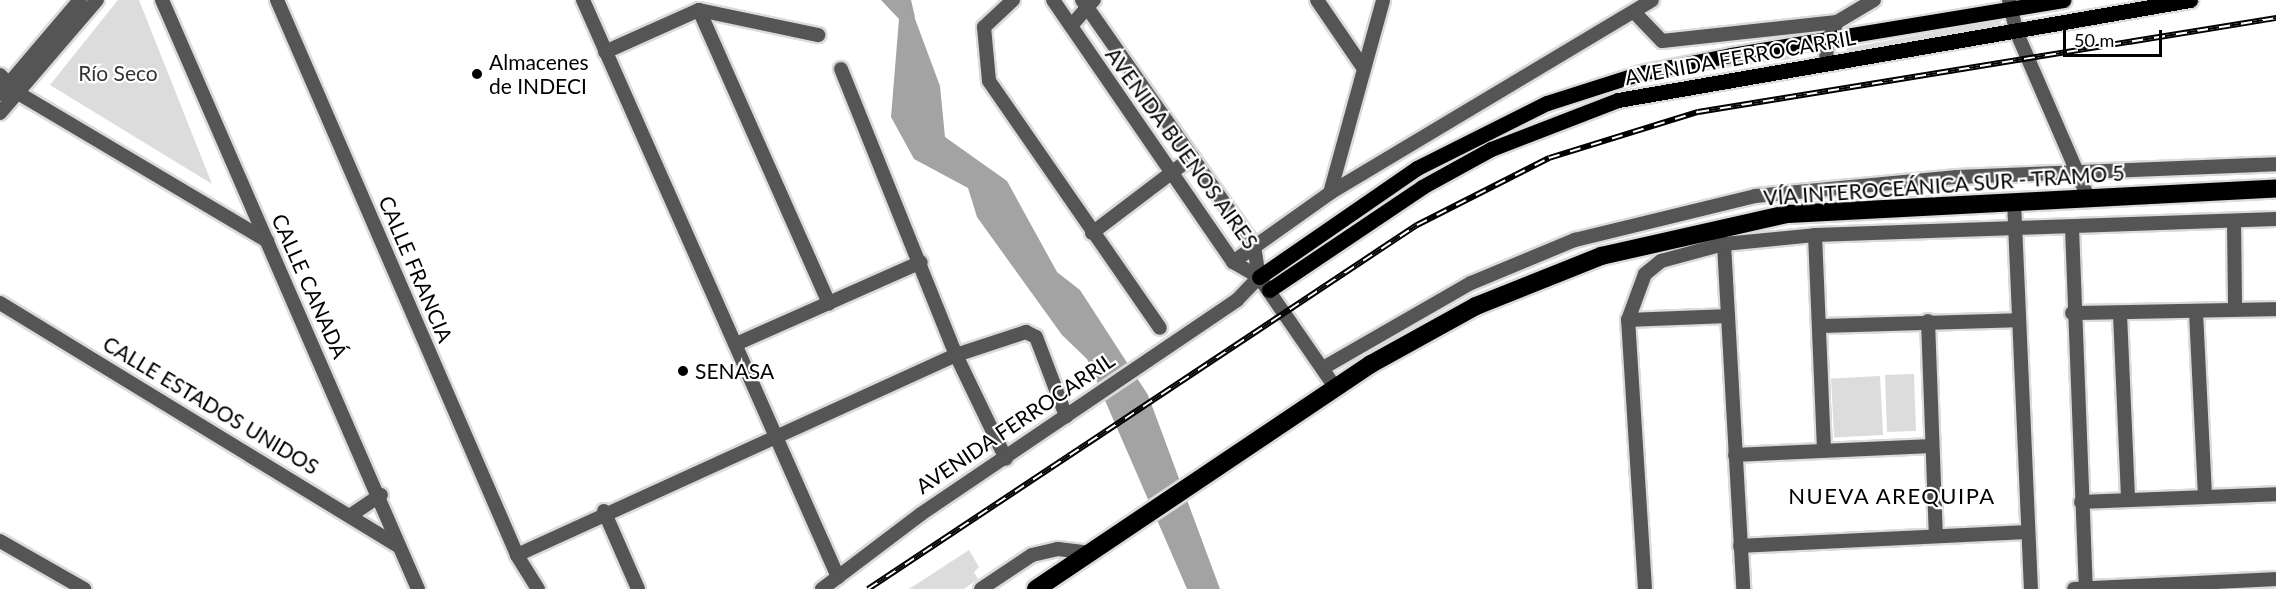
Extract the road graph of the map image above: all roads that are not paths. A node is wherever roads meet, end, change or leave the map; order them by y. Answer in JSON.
{"nodes":[{"id":1,"x":80,"y":0,"type":"edge"},
{"id":2,"x":97,"y":0,"type":"edge"},
{"id":3,"x":162,"y":0,"type":"edge"},
{"id":4,"x":277,"y":0,"type":"edge"},
{"id":5,"x":583,"y":0,"type":"edge"},
{"id":6,"x":1013,"y":0,"type":"edge"},
{"id":7,"x":1053,"y":0,"type":"edge"},
{"id":8,"x":1317,"y":0,"type":"edge"},
{"id":9,"x":1383,"y":0,"type":"edge"},
{"id":10,"x":1652,"y":0,"type":"edge"},
{"id":11,"x":1874,"y":0,"type":"edge"},
{"id":12,"x":2063,"y":0,"type":"edge"},
{"id":13,"x":2190,"y":0,"type":"edge"},
{"id":14,"x":1088,"y":3,"type":"edge"},
{"id":15,"x":2010,"y":5,"type":"edge"},
{"id":16,"x":699,"y":10,"type":"junction"},
{"id":17,"x":1634,"y":12,"type":"junction"},
{"id":18,"x":1837,"y":22,"type":"junction"},
{"id":19,"x":1071,"y":26,"type":"junction"},
{"id":20,"x":2016,"y":31,"type":"junction"},
{"id":21,"x":818,"y":35,"type":"dead end"},
{"id":22,"x":1827,"y":42,"type":"junction"},
{"id":23,"x":605,"y":52,"type":"junction"},
{"id":24,"x":1826,"y":62,"type":"junction"},
{"id":25,"x":841,"y":69,"type":"dead end"},
{"id":26,"x":1365,"y":69,"type":"junction"},
{"id":27,"x":7,"y":87,"type":"edge"},
{"id":28,"x":0,"y":113,"type":"edge"},
{"id":29,"x":1192,"y":157,"type":"junction"},
{"id":30,"x":2276,"y":164,"type":"edge"},
{"id":31,"x":1172,"y":172,"type":"junction"},
{"id":32,"x":2079,"y":176,"type":"junction"},
{"id":33,"x":2276,"y":188,"type":"edge"},
{"id":34,"x":1330,"y":193,"type":"junction"},
{"id":35,"x":2088,"y":197,"type":"junction"},
{"id":36,"x":2014,"y":201,"type":"junction"},
{"id":37,"x":2276,"y":219,"type":"edge"},
{"id":38,"x":2234,"y":220,"type":"junction"},
{"id":39,"x":2015,"y":228,"type":"junction"},
{"id":40,"x":2072,"y":228,"type":"junction"},
{"id":41,"x":1092,"y":233,"type":"junction"},
{"id":42,"x":1815,"y":235,"type":"junction"},
{"id":43,"x":267,"y":241,"type":"junction"},
{"id":44,"x":1724,"y":244,"type":"junction"},
{"id":45,"x":1254,"y":246,"type":"junction"},
{"id":46,"x":921,"y":262,"type":"junction"},
{"id":47,"x":1233,"y":262,"type":"junction"},
{"id":48,"x":1259,"y":277,"type":"junction"},
{"id":49,"x":1269,"y":290,"type":"junction"},
{"id":50,"x":1237,"y":300,"type":"junction"},
{"id":51,"x":0,"y":303,"type":"edge"},
{"id":52,"x":829,"y":303,"type":"junction"},
{"id":53,"x":2235,"y":307,"type":"junction"},
{"id":54,"x":2276,"y":309,"type":"edge"},
{"id":55,"x":2196,"y":312,"type":"junction"},
{"id":56,"x":2072,"y":313,"type":"junction"},
{"id":57,"x":2120,"y":314,"type":"junction"},
{"id":58,"x":1728,"y":316,"type":"junction"},
{"id":59,"x":1628,"y":320,"type":"junction"},
{"id":60,"x":2018,"y":320,"type":"junction"},
{"id":61,"x":1928,"y":321,"type":"junction"},
{"id":62,"x":2276,"y":323,"type":"edge"},
{"id":63,"x":1820,"y":327,"type":"junction"},
{"id":64,"x":1160,"y":328,"type":"dead end"},
{"id":65,"x":736,"y":344,"type":"junction"},
{"id":66,"x":956,"y":355,"type":"junction"},
{"id":67,"x":1323,"y":368,"type":"junction"},
{"id":68,"x":1335,"y":387,"type":"junction"},
{"id":69,"x":1066,"y":416,"type":"junction"},
{"id":70,"x":775,"y":438,"type":"junction"},
{"id":71,"x":1931,"y":446,"type":"junction"},
{"id":72,"x":1824,"y":449,"type":"junction"},
{"id":73,"x":1735,"y":455,"type":"junction"},
{"id":74,"x":1006,"y":459,"type":"junction"},
{"id":75,"x":2276,"y":494,"type":"edge"},
{"id":76,"x":381,"y":495,"type":"junction"},
{"id":77,"x":2205,"y":497,"type":"junction"},
{"id":78,"x":2128,"y":500,"type":"junction"},
{"id":79,"x":2081,"y":502,"type":"junction"},
{"id":80,"x":604,"y":512,"type":"junction"},
{"id":81,"x":351,"y":514,"type":"junction"},
{"id":82,"x":2026,"y":532,"type":"junction"},
{"id":83,"x":1936,"y":536,"type":"junction"},
{"id":84,"x":0,"y":541,"type":"edge"},
{"id":85,"x":538,"y":544,"type":"junction"},
{"id":86,"x":398,"y":546,"type":"junction"},
{"id":87,"x":1740,"y":546,"type":"junction"},
{"id":88,"x":1091,"y":553,"type":"junction"},
{"id":89,"x":517,"y":555,"type":"junction"},
{"id":90,"x":531,"y":574,"type":"junction"},
{"id":91,"x":838,"y":577,"type":"junction"},
{"id":92,"x":2276,"y":579,"type":"edge"},
{"id":93,"x":988,"y":587,"type":"edge"},
{"id":94,"x":84,"y":589,"type":"edge"},
{"id":95,"x":418,"y":589,"type":"edge"},
{"id":96,"x":538,"y":589,"type":"edge"},
{"id":97,"x":638,"y":589,"type":"edge"},
{"id":98,"x":822,"y":589,"type":"edge"},
{"id":99,"x":1036,"y":589,"type":"edge"},
{"id":100,"x":1645,"y":589,"type":"edge"},
{"id":101,"x":1743,"y":589,"type":"edge"},
{"id":102,"x":2031,"y":589,"type":"edge"},
{"id":103,"x":2080,"y":589,"type":"edge"}],
"edges":[{"from":1,"to":27,"type":"street"},
{"from":2,"to":27,"type":"street"},
{"from":3,"to":43,"type":"street","name":"CALLE CANADÁ"},
{"from":4,"to":89,"type":"street","name":"CALLE FRANCIA"},
{"from":5,"to":23,"type":"street"},
{"from":6,"to":41,"type":"street"},
{"from":7,"to":19,"type":"street","name":"AVENIDA BUENOS AIRES"},
{"from":8,"to":26,"type":"street"},
{"from":9,"to":26,"type":"street"},
{"from":10,"to":17,"type":"street"},
{"from":11,"to":18,"type":"street"},
{"from":12,"to":15,"type":"main road","name":"AVENIDA FERROCARRIL"},
{"from":13,"to":20,"type":"main road","name":"AVENIDA FERROCARRIL"},
{"from":14,"to":19,"type":"street"},
{"from":14,"to":29,"type":"street","name":"AVENIDA BUENOS AIRES"},
{"from":15,"to":20,"type":"street"},
{"from":15,"to":22,"type":"main road","name":"AVENIDA FERROCARRIL"},
{"from":16,"to":21,"type":"street"},
{"from":16,"to":23,"type":"street"},
{"from":16,"to":52,"type":"street"},
{"from":17,"to":18,"type":"street"},
{"from":17,"to":34,"type":"street"},
{"from":18,"to":22,"type":"street"},
{"from":19,"to":31,"type":"street","name":"AVENIDA BUENOS AIRES"},
{"from":20,"to":24,"type":"main road","name":"AVENIDA FERROCARRIL"},
{"from":20,"to":32,"type":"street"},
{"from":22,"to":24,"type":"street"},
{"from":22,"to":48,"type":"main road","name":"AVENIDA FERROCARRIL"},
{"from":23,"to":65,"type":"street"},
{"from":24,"to":49,"type":"main road","name":"AVENIDA FERROCARRIL"},
{"from":25,"to":46,"type":"street"},
{"from":26,"to":34,"type":"street"},
{"from":27,"to":28,"type":"street"},
{"from":27,"to":43,"type":"street"},
{"from":29,"to":31,"type":"street"},
{"from":29,"to":45,"type":"street","name":"AVENIDA BUENOS AIRES"},
{"from":30,"to":32,"type":"street"},
{"from":31,"to":41,"type":"street"},
{"from":31,"to":47,"type":"street","name":"AVENIDA BUENOS AIRES"},
{"from":32,"to":35,"type":"street"},
{"from":32,"to":67,"type":"street"},
{"from":33,"to":35,"type":"highway","name":"VÍA INTEROCEÁNICA SUR - TRAMO 5"},
{"from":34,"to":45,"type":"street"},
{"from":35,"to":36,"type":"highway","name":"VÍA INTEROCEÁNICA SUR - TRAMO 5"},
{"from":36,"to":39,"type":"street"},
{"from":36,"to":68,"type":"highway","name":"VÍA INTEROCEÁNICA SUR - TRAMO 5"},
{"from":37,"to":38,"type":"street"},
{"from":38,"to":40,"type":"street"},
{"from":38,"to":53,"type":"street"},
{"from":39,"to":40,"type":"street"},
{"from":39,"to":42,"type":"street"},
{"from":39,"to":60,"type":"street"},
{"from":40,"to":56,"type":"street"},
{"from":41,"to":64,"type":"street"},
{"from":42,"to":44,"type":"street"},
{"from":42,"to":63,"type":"street"},
{"from":43,"to":76,"type":"street","name":"CALLE CANADÁ"},
{"from":44,"to":58,"type":"street"},
{"from":44,"to":59,"type":"street"},
{"from":45,"to":47,"type":"street"},
{"from":45,"to":48,"type":"street","name":"AVENIDA BUENOS AIRES"},
{"from":46,"to":52,"type":"street"},
{"from":46,"to":66,"type":"street"},
{"from":47,"to":48,"type":"street","name":"AVENIDA BUENOS AIRES"},
{"from":48,"to":49,"type":"street"},
{"from":48,"to":50,"type":"street","name":"AVENIDA FERROCARRIL"},
{"from":49,"to":50,"type":"street","name":"AVENIDA FERROCARRIL"},
{"from":49,"to":67,"type":"street"},
{"from":50,"to":69,"type":"street","name":"AVENIDA FERROCARRIL"},
{"from":51,"to":81,"type":"street","name":"CALLE ESTADOS UNIDOS"},
{"from":52,"to":65,"type":"street"},
{"from":53,"to":54,"type":"street"},
{"from":53,"to":55,"type":"street"},
{"from":54,"to":62,"type":"street"},
{"from":55,"to":57,"type":"street"},
{"from":55,"to":77,"type":"street"},
{"from":56,"to":57,"type":"street"},
{"from":56,"to":79,"type":"street"},
{"from":57,"to":78,"type":"street"},
{"from":58,"to":59,"type":"street"},
{"from":58,"to":73,"type":"street"},
{"from":59,"to":100,"type":"street"},
{"from":60,"to":61,"type":"street"},
{"from":60,"to":82,"type":"street"},
{"from":61,"to":63,"type":"street"},
{"from":61,"to":71,"type":"street"},
{"from":63,"to":72,"type":"street"},
{"from":65,"to":70,"type":"street"},
{"from":66,"to":69,"type":"street"},
{"from":66,"to":70,"type":"street"},
{"from":66,"to":74,"type":"street"},
{"from":67,"to":68,"type":"street"},
{"from":68,"to":88,"type":"highway","name":"VÍA INTEROCEÁNICA SUR - TRAMO 5"},
{"from":69,"to":74,"type":"street","name":"AVENIDA FERROCARRIL"},
{"from":70,"to":80,"type":"street"},
{"from":70,"to":91,"type":"street"},
{"from":71,"to":72,"type":"street"},
{"from":71,"to":83,"type":"street"},
{"from":72,"to":73,"type":"street"},
{"from":73,"to":87,"type":"street"},
{"from":74,"to":91,"type":"street","name":"AVENIDA FERROCARRIL"},
{"from":75,"to":77,"type":"street"},
{"from":76,"to":81,"type":"street"},
{"from":76,"to":86,"type":"street","name":"CALLE CANADÁ"},
{"from":77,"to":78,"type":"street"},
{"from":78,"to":79,"type":"street"},
{"from":79,"to":103,"type":"street"},
{"from":80,"to":85,"type":"street"},
{"from":80,"to":97,"type":"street"},
{"from":81,"to":86,"type":"street","name":"CALLE ESTADOS UNIDOS"},
{"from":82,"to":83,"type":"street"},
{"from":82,"to":102,"type":"street"},
{"from":83,"to":87,"type":"street"},
{"from":84,"to":94,"type":"street"},
{"from":85,"to":89,"type":"street"},
{"from":85,"to":90,"type":"street"},
{"from":86,"to":95,"type":"street","name":"CALLE CANADÁ"},
{"from":87,"to":101,"type":"street"},
{"from":88,"to":93,"type":"street"},
{"from":88,"to":99,"type":"highway","name":"VÍA INTEROCEÁNICA SUR - TRAMO 5"},
{"from":89,"to":90,"type":"street","name":"CALLE FRANCIA"},
{"from":90,"to":96,"type":"street","name":"CALLE FRANCIA"},
{"from":91,"to":98,"type":"street","name":"AVENIDA FERROCARRIL"},
{"from":92,"to":103,"type":"street"}]}
